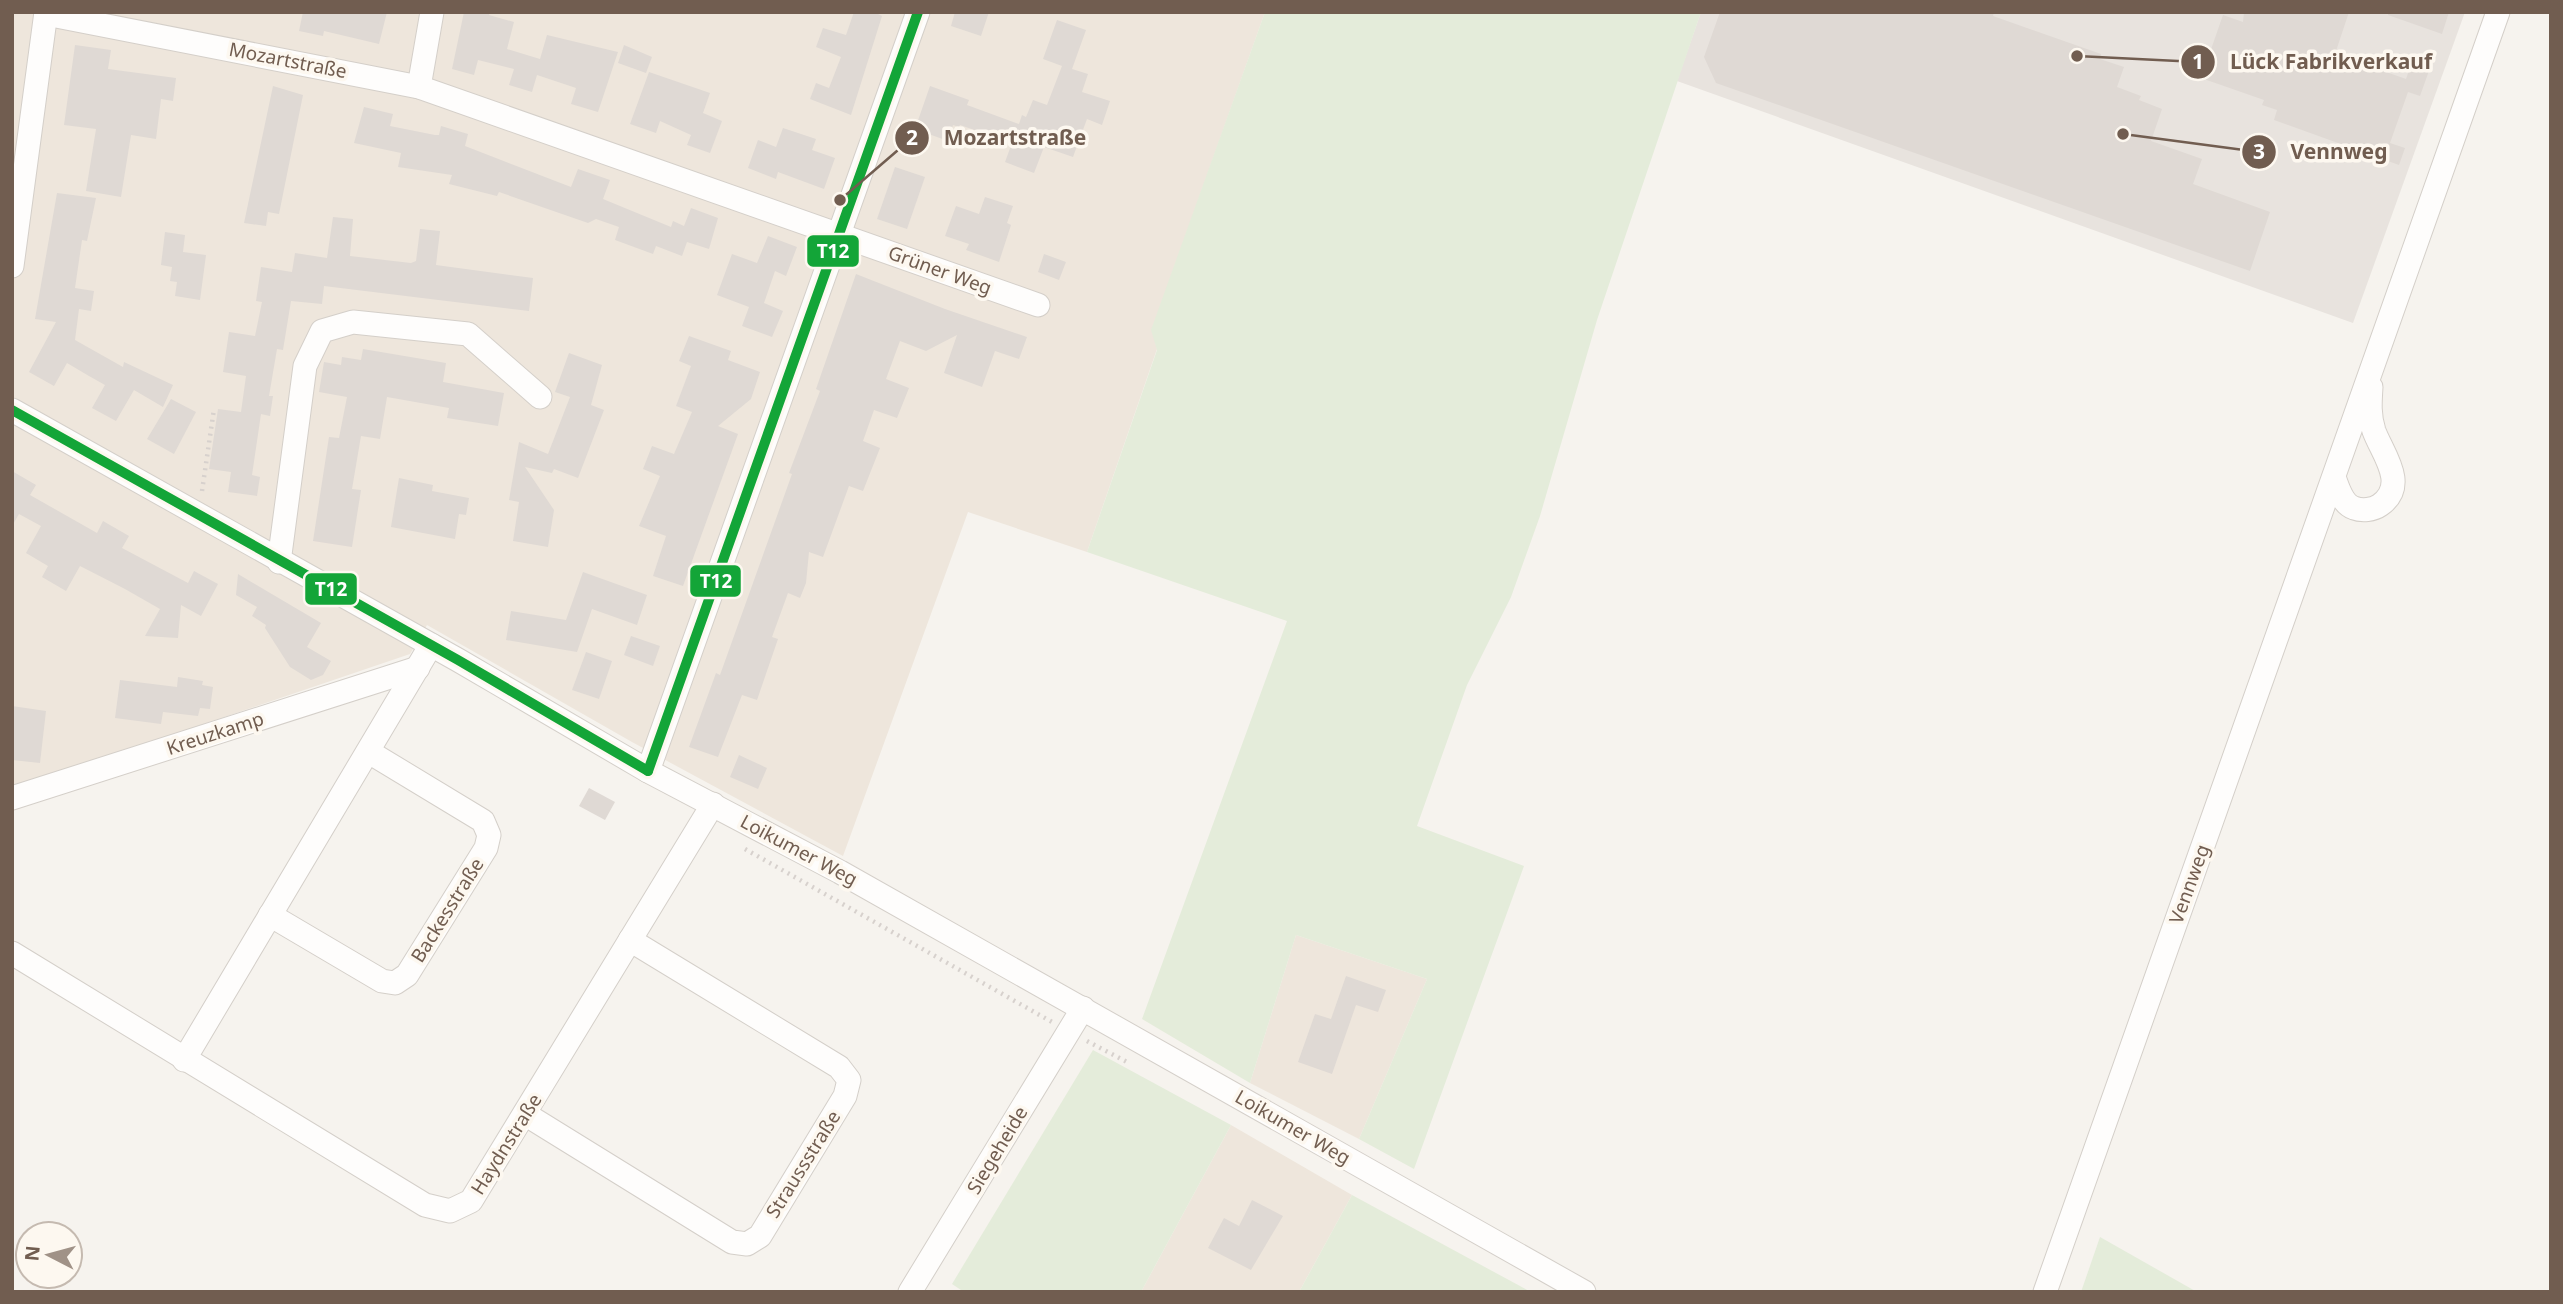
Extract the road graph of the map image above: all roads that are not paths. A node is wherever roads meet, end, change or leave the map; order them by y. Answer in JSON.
{"nodes":[{"id":1,"x":432,"y":12,"type":"edge"},
{"id":2,"x":918,"y":12,"type":"edge"},
{"id":3,"x":2498,"y":12,"type":"edge"},
{"id":4,"x":46,"y":13,"type":"edge"},
{"id":5,"x":419,"y":86,"type":"junction"},
{"id":6,"x":841,"y":235,"type":"junction"},
{"id":7,"x":12,"y":266,"type":"edge"},
{"id":8,"x":1038,"y":305,"type":"dead end"},
{"id":9,"x":2372,"y":370,"type":"junction"},
{"id":10,"x":540,"y":397,"type":"dead end"},
{"id":11,"x":12,"y":410,"type":"edge"},
{"id":12,"x":2334,"y":477,"type":"junction"},
{"id":13,"x":279,"y":562,"type":"junction"},
{"id":14,"x":431,"y":645,"type":"junction"},
{"id":15,"x":418,"y":668,"type":"junction"},
{"id":16,"x":369,"y":752,"type":"junction"},
{"id":17,"x":649,"y":771,"type":"junction"},
{"id":18,"x":12,"y":798,"type":"edge"},
{"id":19,"x":713,"y":804,"type":"junction"},
{"id":20,"x":270,"y":915,"type":"junction"},
{"id":21,"x":630,"y":940,"type":"junction"},
{"id":22,"x":12,"y":953,"type":"edge"},
{"id":23,"x":1083,"y":1008,"type":"junction"},
{"id":24,"x":184,"y":1060,"type":"junction"},
{"id":25,"x":525,"y":1114,"type":"junction"},
{"id":26,"x":910,"y":1292,"type":"edge"},
{"id":27,"x":1584,"y":1292,"type":"edge"},
{"id":28,"x":2045,"y":1292,"type":"edge"}],
"edges":[{"from":1,"to":5,"type":"street"},
{"from":2,"to":6,"type":"street"},
{"from":3,"to":9,"type":"street","name":"Vennweg"},
{"from":4,"to":5,"type":"street","name":"Mozartstraße"},
{"from":4,"to":7,"type":"street"},
{"from":5,"to":6,"type":"street","name":"Mozartstraße"},
{"from":6,"to":8,"type":"street","name":"Grüner Weg"},
{"from":6,"to":17,"type":"street"},
{"from":9,"to":12,"type":"street","name":"Vennweg"},
{"from":9,"to":12,"type":"street","name":"Vennweg"},
{"from":10,"to":13,"type":"street"},
{"from":11,"to":13,"type":"street","name":"Loikumer Weg"},
{"from":12,"to":28,"type":"street","name":"Vennweg"},
{"from":13,"to":14,"type":"street","name":"Loikumer Weg"},
{"from":14,"to":15,"type":"street"},
{"from":14,"to":17,"type":"street","name":"Loikumer Weg"},
{"from":15,"to":16,"type":"street"},
{"from":15,"to":18,"type":"street","name":"Kreuzkamp"},
{"from":16,"to":20,"type":"street"},
{"from":16,"to":20,"type":"street","name":"Backesstraße"},
{"from":17,"to":19,"type":"street","name":"Loikumer Weg"},
{"from":19,"to":21,"type":"street","name":"Haydnstraße"},
{"from":19,"to":23,"type":"street","name":"Loikumer Weg"},
{"from":20,"to":24,"type":"street"},
{"from":21,"to":25,"type":"street","name":"Haydnstraße"},
{"from":21,"to":25,"type":"street","name":"Straussstraße"},
{"from":22,"to":24,"type":"street","name":"Haydnstraße"},
{"from":23,"to":26,"type":"street","name":"Siegeheide"},
{"from":23,"to":27,"type":"street","name":"Loikumer Weg"},
{"from":24,"to":25,"type":"street","name":"Haydnstraße"}]}
